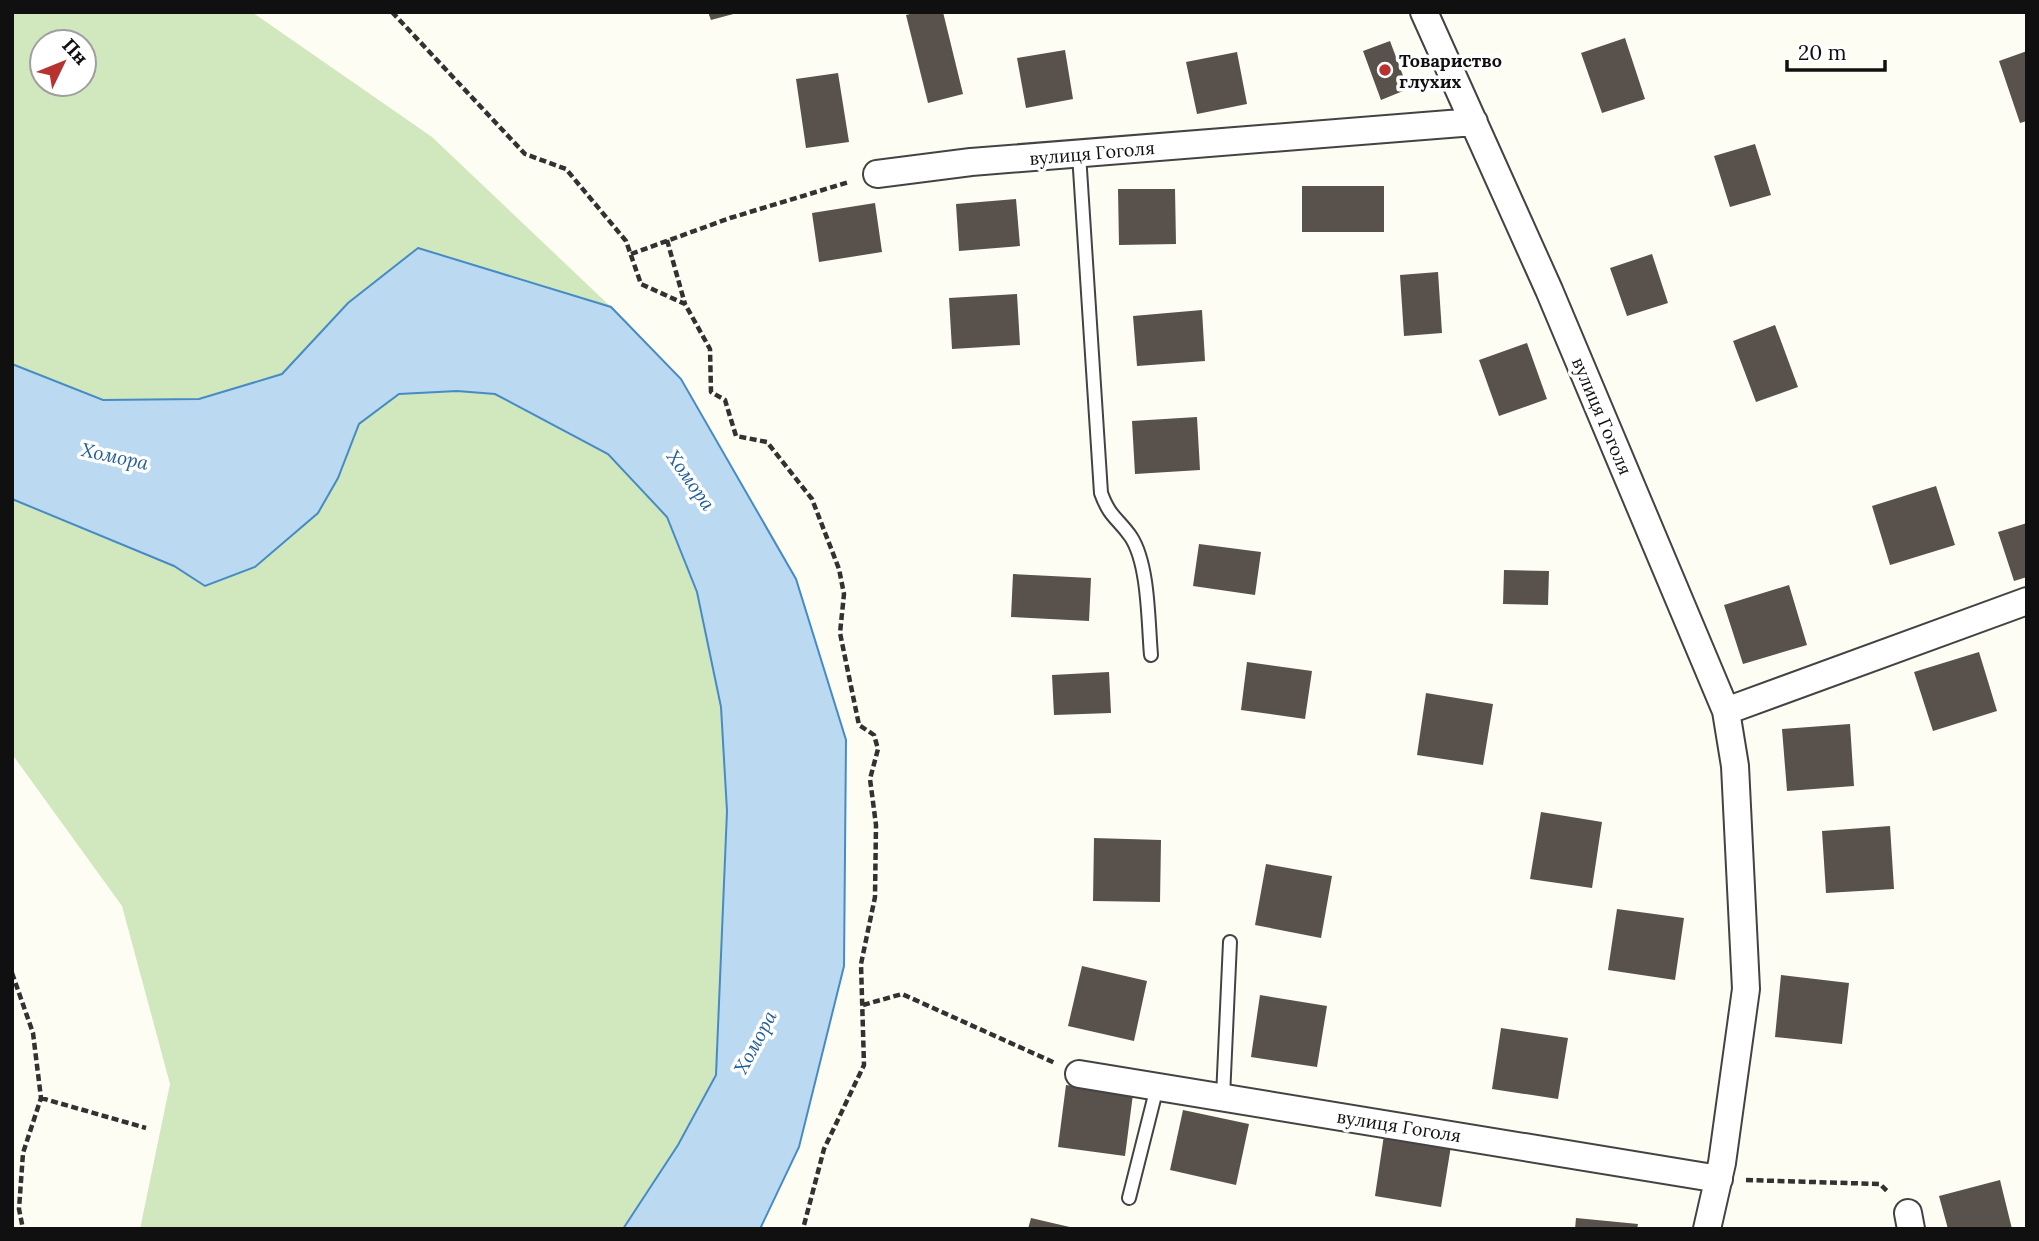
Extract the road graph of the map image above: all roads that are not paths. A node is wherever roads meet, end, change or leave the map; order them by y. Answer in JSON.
{"nodes":[{"id":1,"x":1424,"y":12,"type":"edge"},
{"id":2,"x":1474,"y":122,"type":"junction"},
{"id":3,"x":1079,"y":154,"type":"junction"},
{"id":4,"x":877,"y":174,"type":"road end"},
{"id":5,"x":2027,"y":601,"type":"edge"},
{"id":6,"x":1151,"y":655,"type":"dead end"},
{"id":7,"x":1726,"y":711,"type":"junction"},
{"id":8,"x":1230,"y":942,"type":"dead end"},
{"id":9,"x":1079,"y":1074,"type":"road end"},
{"id":10,"x":1157,"y":1087,"type":"junction"},
{"id":11,"x":1223,"y":1097,"type":"junction"},
{"id":12,"x":1719,"y":1178,"type":"junction"},
{"id":13,"x":1129,"y":1198,"type":"dead end"},
{"id":14,"x":1707,"y":1229,"type":"edge"}],
"edges":[{"from":1,"to":2,"type":"street","name":"вулиця Гоголя"},
{"from":2,"to":3,"type":"street","name":"вулиця Гоголя"},
{"from":2,"to":7,"type":"street","name":"вулиця Гоголя"},
{"from":3,"to":4,"type":"street","name":"вулиця Гоголя"},
{"from":3,"to":6,"type":"lane"},
{"from":5,"to":7,"type":"street"},
{"from":7,"to":12,"type":"street","name":"вулиця Гоголя"},
{"from":8,"to":11,"type":"lane"},
{"from":9,"to":10,"type":"street","name":"вулиця Гоголя"},
{"from":10,"to":11,"type":"street","name":"вулиця Гоголя"},
{"from":10,"to":13,"type":"lane"},
{"from":11,"to":12,"type":"street","name":"вулиця Гоголя"},
{"from":12,"to":14,"type":"street","name":"вулиця Гоголя"}]}
